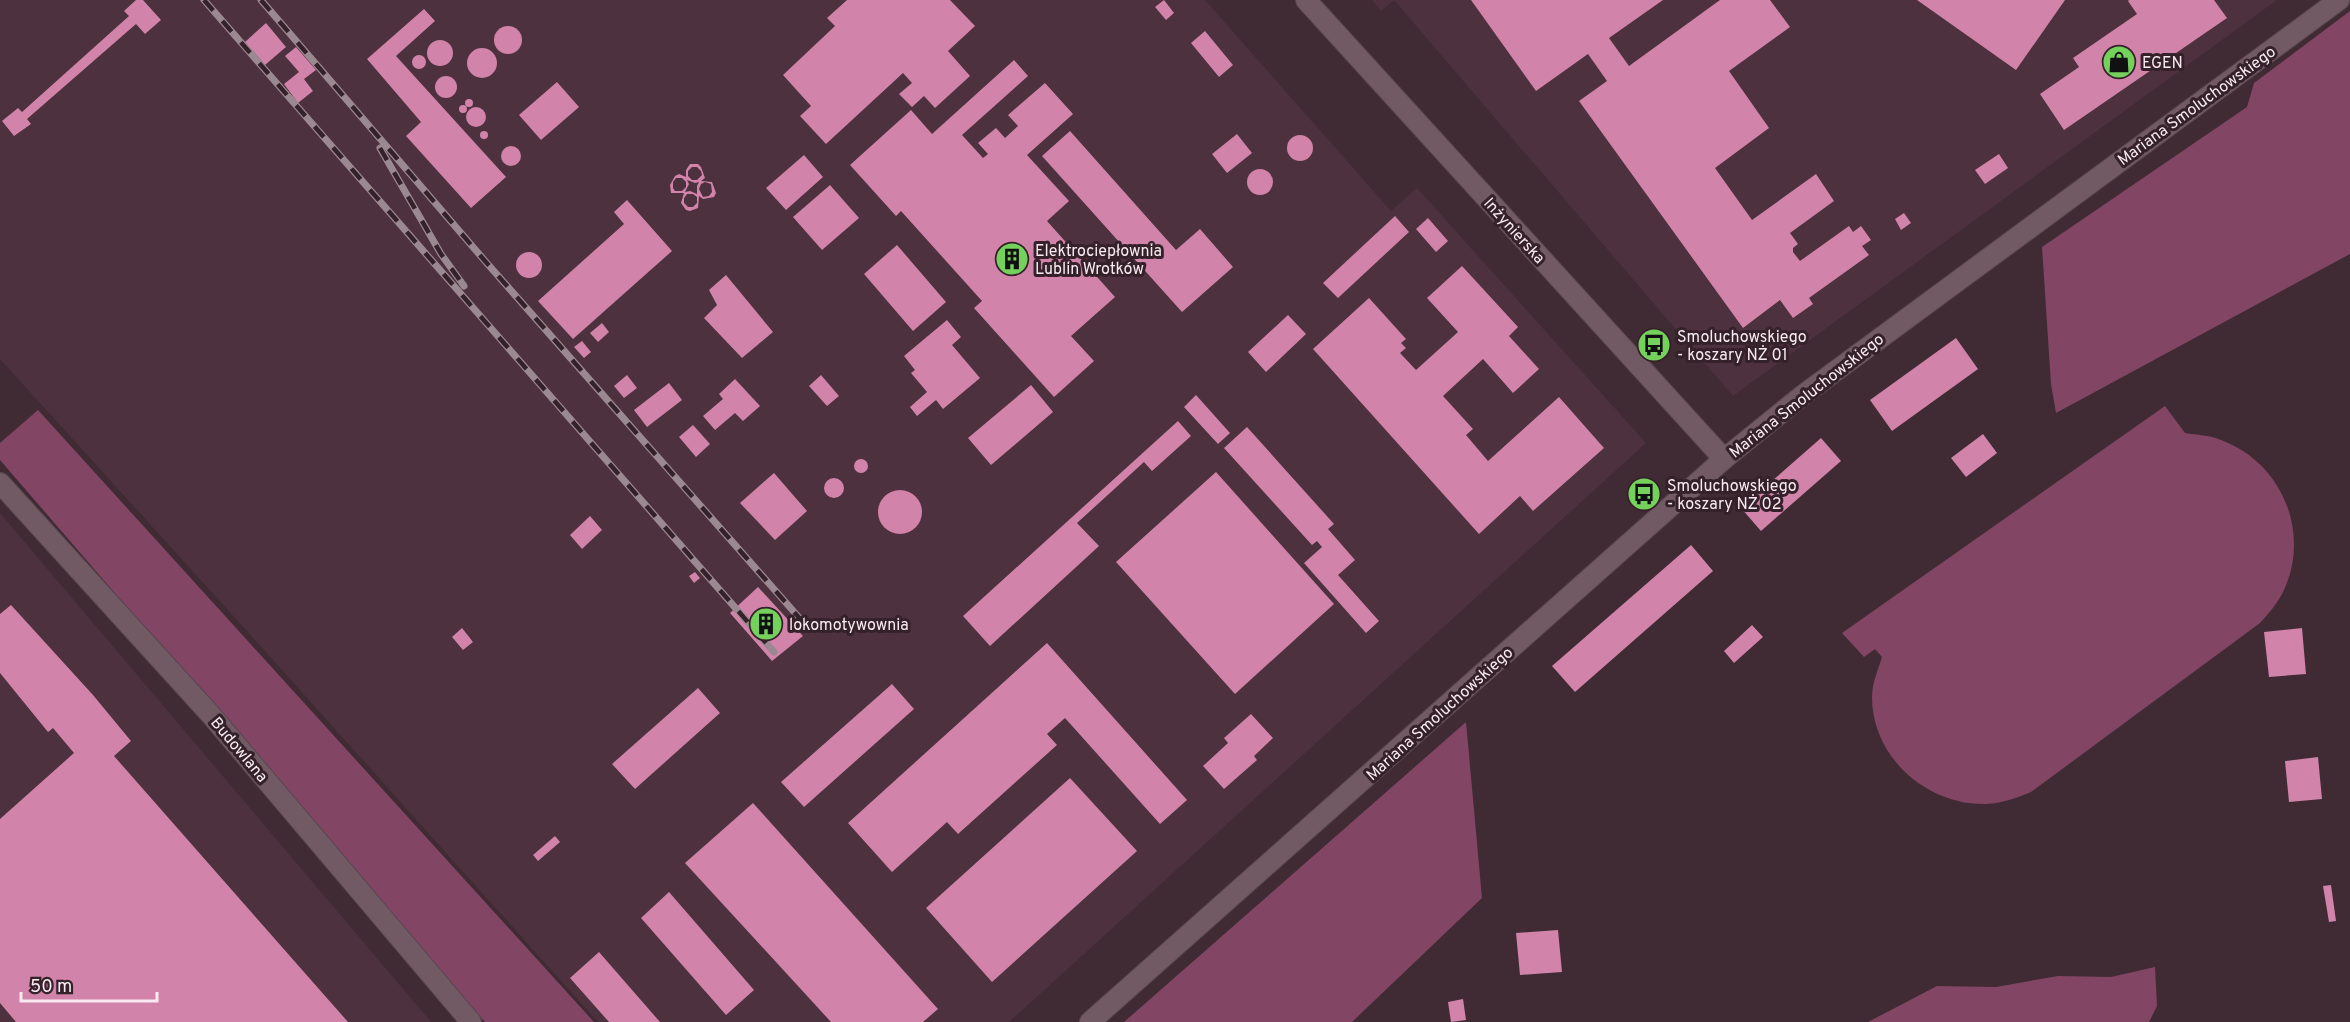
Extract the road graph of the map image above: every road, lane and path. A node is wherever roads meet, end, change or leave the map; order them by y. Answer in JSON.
{"nodes":[{"id":1,"x":1306,"y":0,"type":"edge"},
{"id":2,"x":2339,"y":0,"type":"edge"},
{"id":3,"x":1724,"y":459,"type":"junction"},
{"id":4,"x":0,"y":483,"type":"edge"},
{"id":5,"x":471,"y":1022,"type":"edge"},
{"id":6,"x":1090,"y":1022,"type":"edge"}],
"edges":[{"from":1,"to":3,"type":"street","name":"Inżynierska"},
{"from":2,"to":3,"type":"street","name":"Mariana Smoluchowskiego"},
{"from":3,"to":6,"type":"street","name":"Mariana Smoluchowskiego"},
{"from":4,"to":5,"type":"street","name":"Budowlana"}]}
